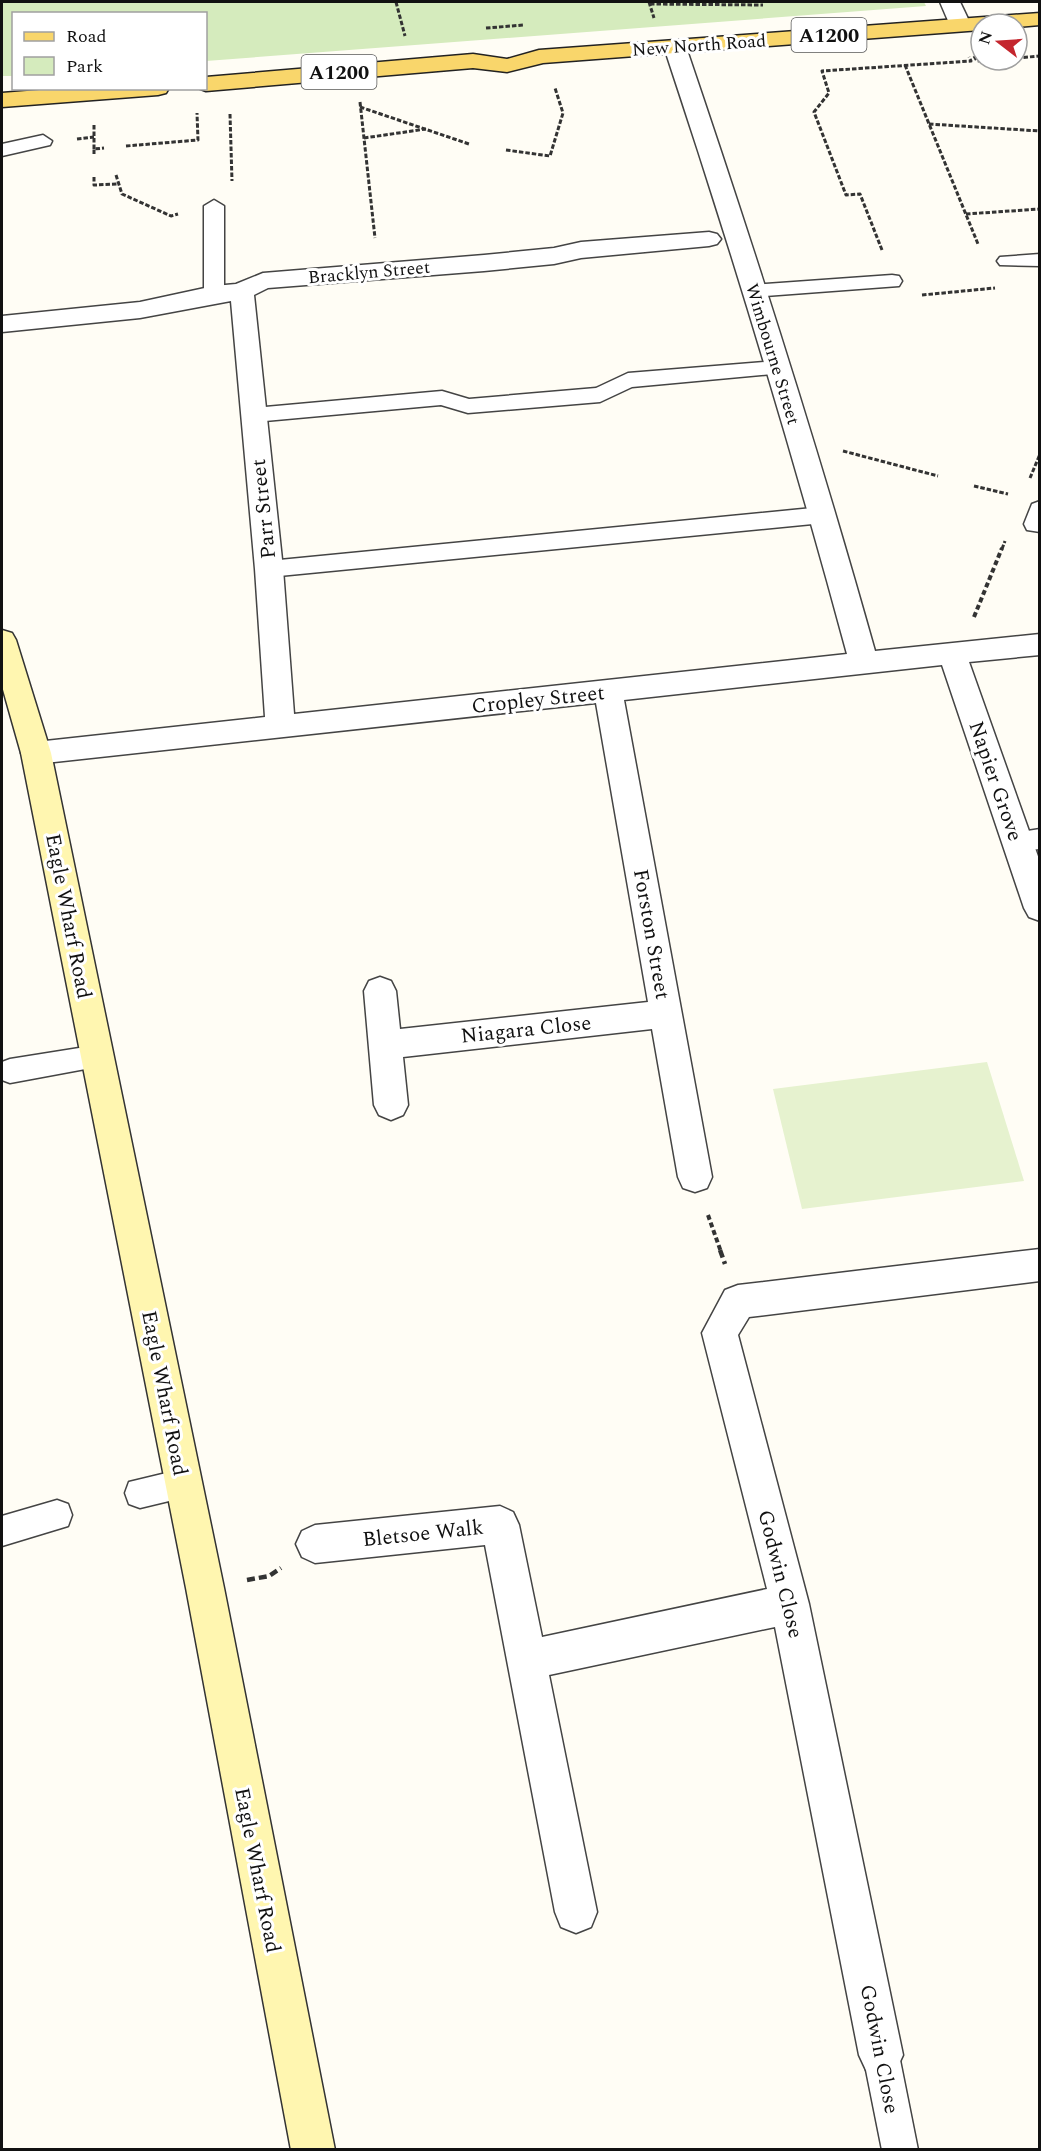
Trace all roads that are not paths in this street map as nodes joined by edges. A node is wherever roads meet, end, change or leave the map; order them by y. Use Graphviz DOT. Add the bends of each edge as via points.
graph roads {
  1 [pos="950,2"];
  2 [pos="1040,19"];
  3 [pos="960,25"];
  4 [pos="675,47"];
  5 [pos="207,84"];
  6 [pos="132,90"];
  7 [pos="2,100"];
  8 [pos="43,141"];
  9 [pos="2,150"];
  10 [pos="214,206"];
  11 [pos="739,237"];
  12 [pos="710,239"];
  13 [pos="1040,260"];
  14 [pos="1007,261"];
  15 [pos="882,275"];
  16 [pos="753,291"];
  17 [pos="227,293"];
  18 [pos="2,324"];
  19 [pos="776,368"];
  20 [pos="253,415"];
  21 [pos="1040,508"];
  22 [pos="824,514"];
  23 [pos="1040,524"];
  24 [pos="269,569"];
  25 [pos="2,640"];
  26 [pos="1040,644"];
  27 [pos="955,654"];
  28 [pos="864,664"];
  29 [pos="608,691"];
  30 [pos="280,727"];
  31 [pos="36,753"];
  32 [pos="1028,840"];
  33 [pos="1040,908"];
  34 [pos="380,992"];
  35 [pos="666,1014"];
  36 [pos="385,1045"];
  37 [pos="98,1057"];
  38 [pos="10,1071"];
  39 [pos="391,1105"];
  40 [pos="695,1177"];
  41 [pos="1040,1265"];
  42 [pos="183,1484"];
  43 [pos="140,1493"];
  44 [pos="57,1515"];
  45 [pos="2,1532"];
  46 [pos="315,1544"];
  47 [pos="790,1605"];
  48 [pos="525,1660"];
  49 [pos="576,1912"];
  50 [pos="881,2055"];
  51 [pos="313,2150"];
  52 [pos="900,2150"];
  1 -- 3 [label="street"];
  2 -- 3 [label="main road, New North Road / A1200"];
  3 -- 4 [label="main road, New North Road / A1200"];
  4 -- 5 [label="main road, New North Road / A1200" via="538,57 522,66 498,67 473,61"];
  4 -- 11 [label="street, Wimbourne Street"];
  6 -- 7 [label="main road"];
  8 -- 9 [label="lane"];
  10 -- 17 [label="lane"];
  11 -- 12 [label="lane, Bracklyn Street"];
  11 -- 16 [label="street, Wimbourne Street"];
  12 -- 17 [label="street, Bracklyn Street" via="263,282"];
  13 -- 14 [label="lane"];
  15 -- 16 [label="lane"];
  16 -- 19 [label="street, Wimbourne Street"];
  17 -- 18 [label="street, Bracklyn Street" via="140,310"];
  17 -- 20 [label="street, Parr Street" via="244,306"];
  19 -- 20 [label="lane" via="628,380 600,395 468,406 442,398"];
  19 -- 22 [label="street, Wimbourne Street"];
  20 -- 24 [label="street, Parr Street"];
  21 -- 23 [label="lane" via="1035,524"];
  22 -- 24 [label="lane"];
  22 -- 28 [label="street, Wimbourne Street"];
  24 -- 30 [label="street, Parr Street"];
  25 -- 31 [label="main road, Eagle Wharf Road"];
  26 -- 27 [label="street, Cropley Street"];
  27 -- 28 [label="street, Cropley Street"];
  27 -- 32 [label="street, Napier Grove"];
  28 -- 29 [label="street, Cropley Street"];
  29 -- 30 [label="street, Cropley Street"];
  29 -- 35 [label="street, Forston Street"];
  30 -- 31 [label="street, Cropley Street"];
  31 -- 37 [label="main road, Eagle Wharf Road"];
  32 -- 33 [label="street, Napier Grove"];
  34 -- 36 [label="street"];
  35 -- 36 [label="street, Niagara Close"];
  35 -- 40 [label="street, Forston Street"];
  36 -- 39 [label="street"];
  37 -- 38 [label="lane"];
  37 -- 42 [label="main road, Eagle Wharf Road"];
  41 -- 47 [label="street, Godwin Close" via="738,1302 720,1333"];
  42 -- 43 [label="lane"];
  42 -- 51 [label="main road, Eagle Wharf Road"];
  44 -- 45 [label="lane"];
  46 -- 48 [label="street, Bletsoe Walk" via="500,1525"];
  47 -- 48 [label="street"];
  47 -- 50 [label="street, Godwin Close"];
  48 -- 49 [label="street, Bletsoe Walk"];
  50 -- 52 [label="lane, Godwin Close"];
}
